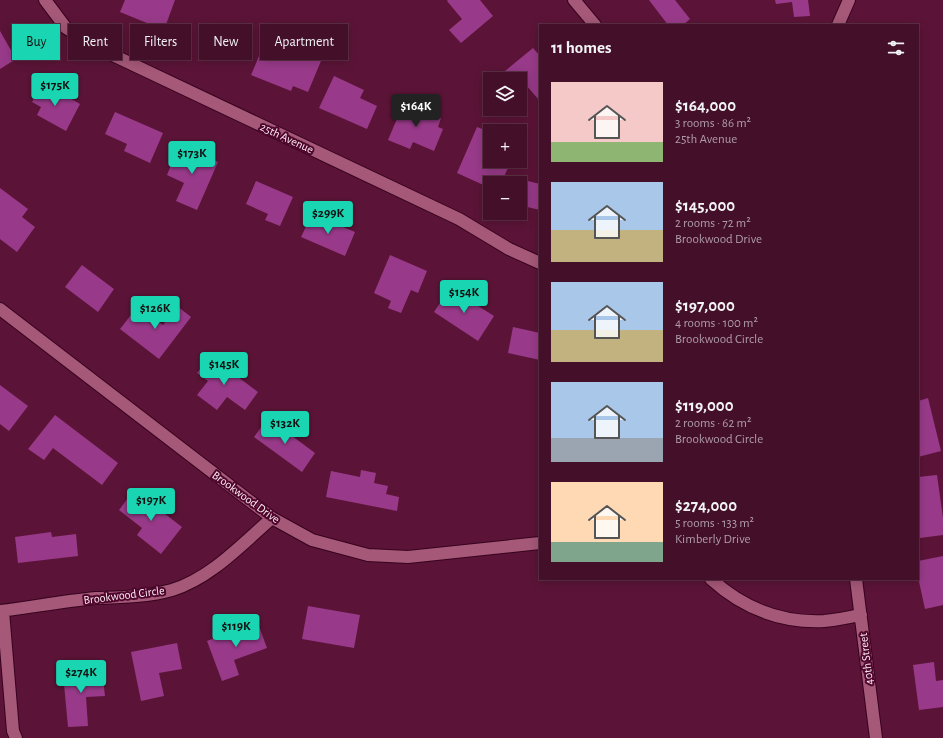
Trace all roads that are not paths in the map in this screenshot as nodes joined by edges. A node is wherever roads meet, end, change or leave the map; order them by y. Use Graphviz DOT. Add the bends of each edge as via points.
graph roads {
  1 [pos="45,0"];
  2 [pos="574,0"];
  3 [pos="849,0"];
  4 [pos="594,24"];
  5 [pos="838,24"];
  6 [pos="539,264"];
  7 [pos="0,309"];
  8 [pos="272,518"];
  9 [pos="539,543"];
  10 [pos="712,580"];
  11 [pos="856,580"];
  12 [pos="1,611"];
  13 [pos="861,615"];
  14 [pos="16,738"];
  15 [pos="876,738"];
  1 -- 6 [label="street, 25th Avenue" via="66,28 98,48 459,219"];
  2 -- 4 [label="street"];
  3 -- 5 [label="street"];
  7 -- 8 [label="street, Brookwood Drive"];
  8 -- 9 [label="street, Brookwood Drive" via="312,540 368,555 408,557"];
  8 -- 12 [label="street, Brookwood Circle" via="206,573 172,590 135,597 95,598"];
  10 -- 13 [label="street" via="753,609 788,620 824,621"];
  11 -- 13 [label="street, 40th Street"];
  12 -- 14 [label="street" via="13,731"];
  13 -- 15 [label="street, 40th Street"];
}
